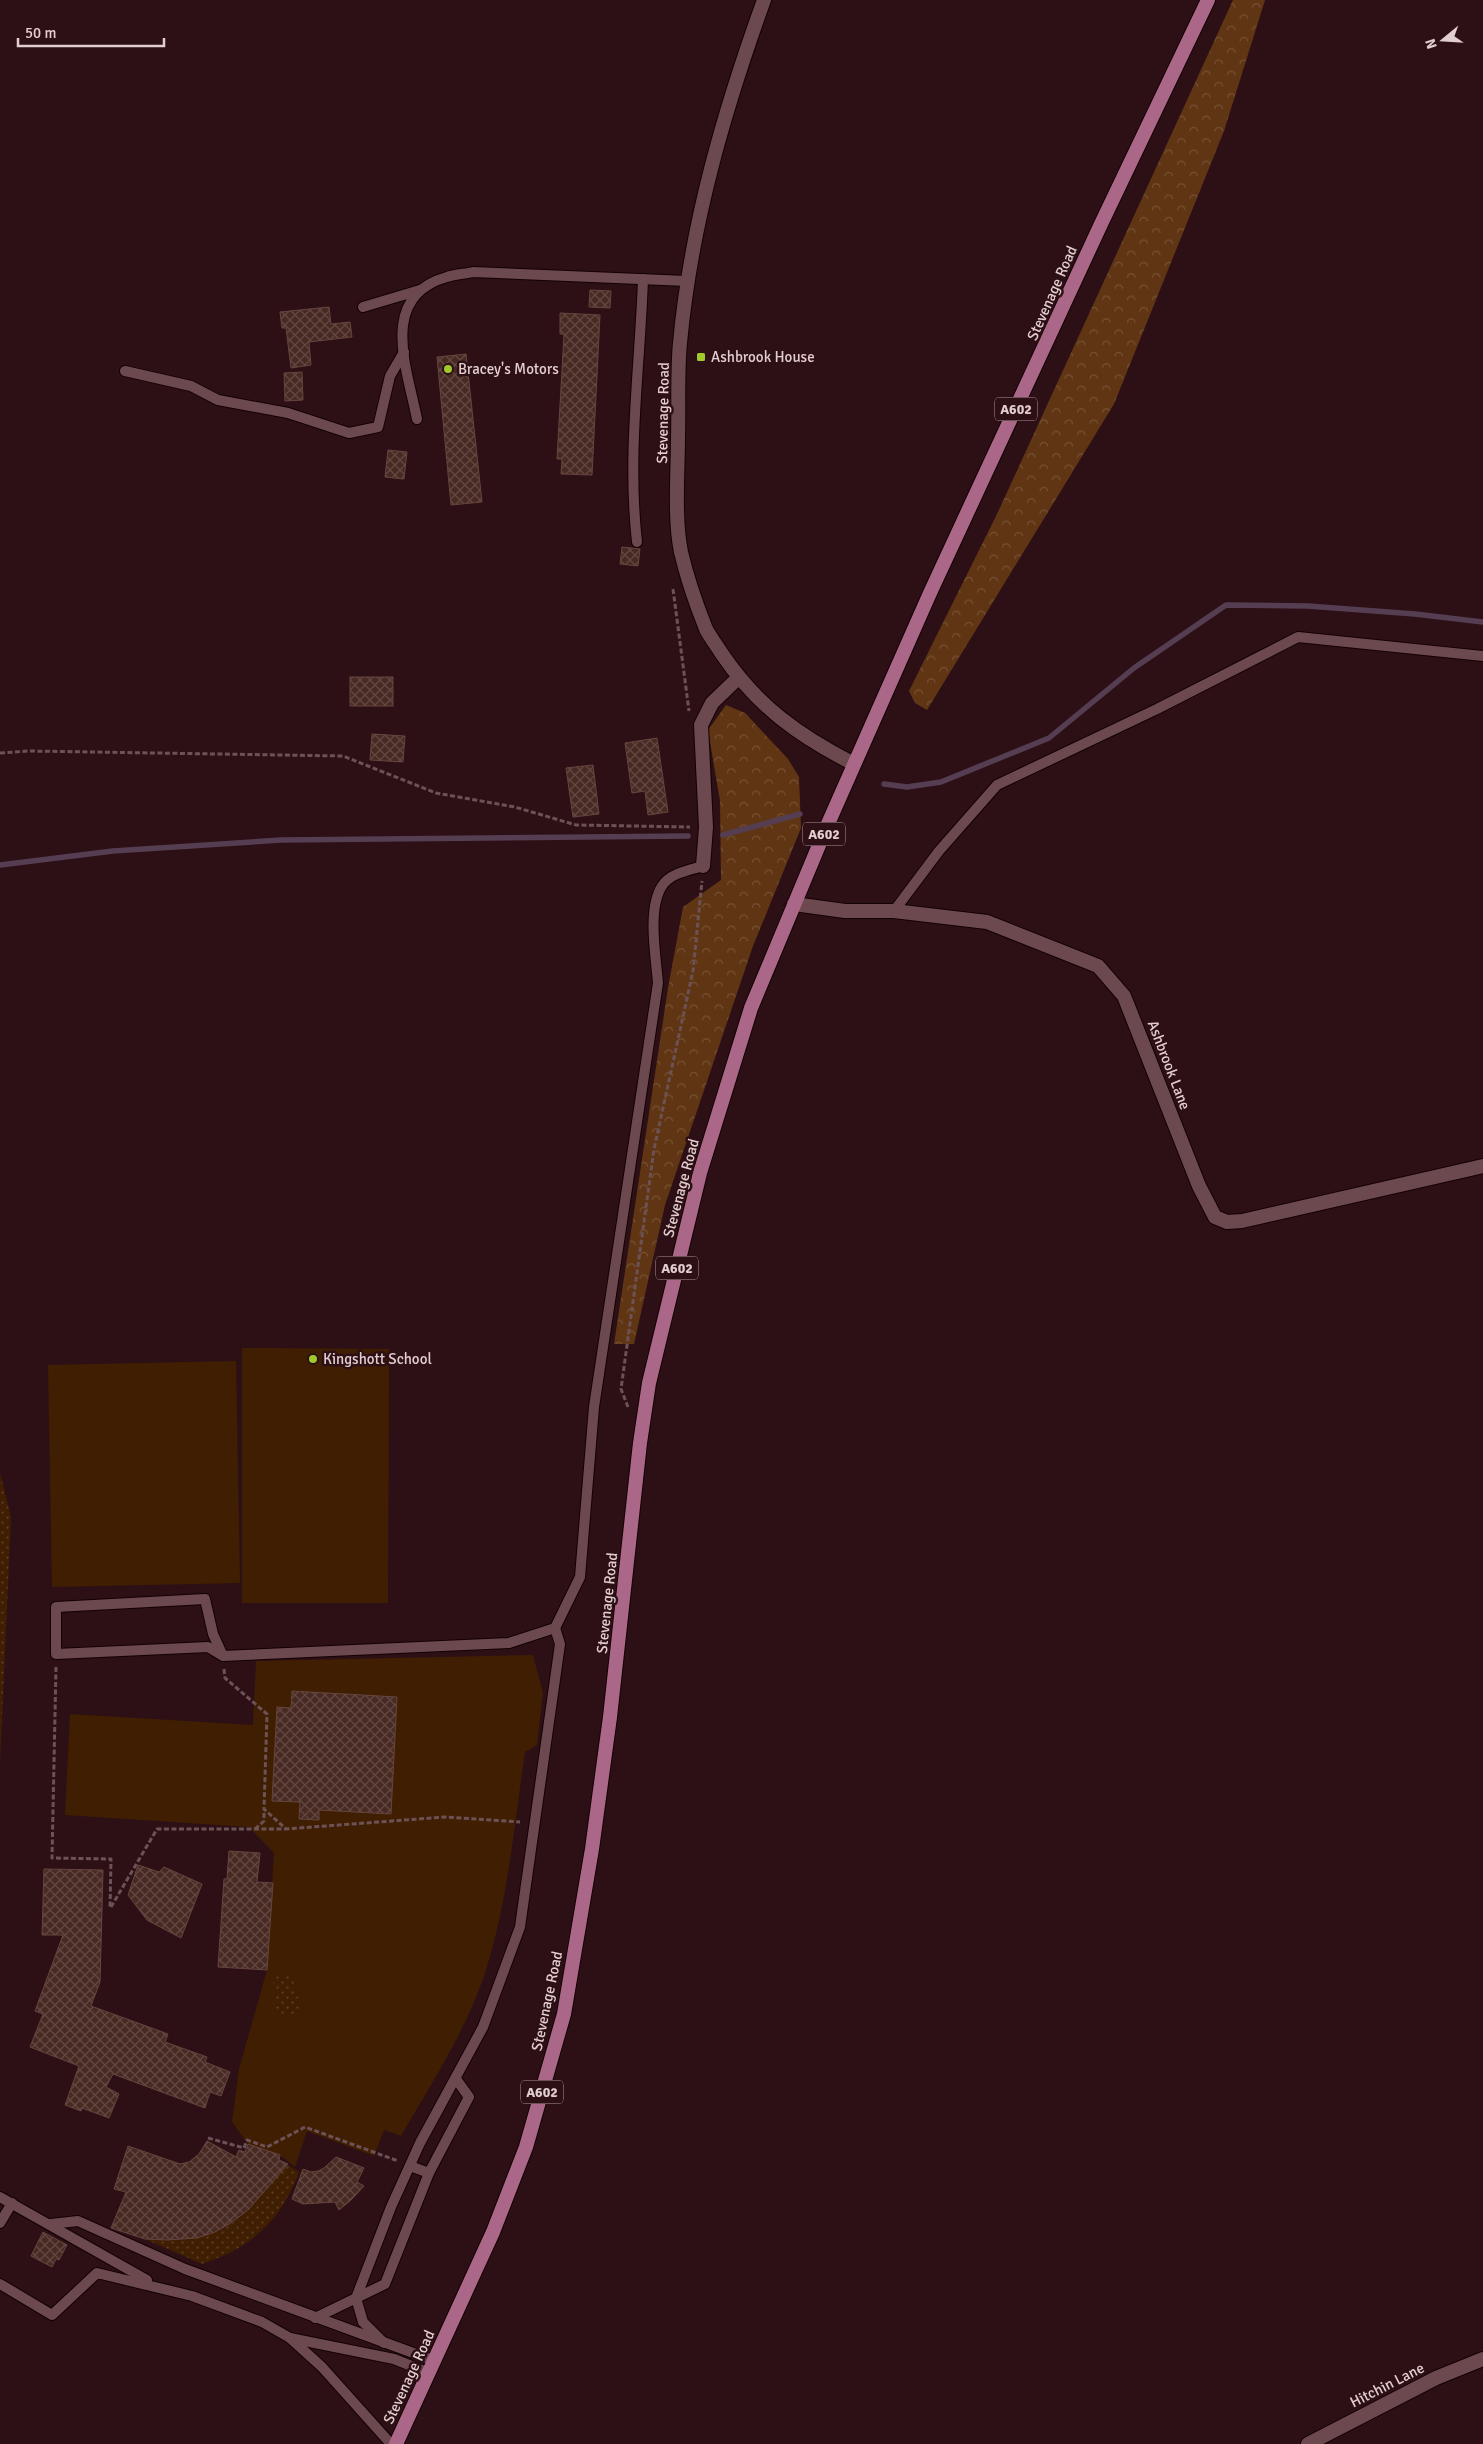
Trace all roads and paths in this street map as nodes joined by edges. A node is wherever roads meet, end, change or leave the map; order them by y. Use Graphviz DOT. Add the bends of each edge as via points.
graph roads {
  1 [pos="764,0"];
  2 [pos="1208,0"];
  3 [pos="643,279"];
  4 [pos="687,281"];
  5 [pos="421,289"];
  6 [pos="363,307"];
  7 [pos="404,352"];
  8 [pos="125,371"];
  9 [pos="417,419"];
  10 [pos="637,542"];
  11 [pos="673,588"];
  12 [pos="1483,656"];
  13 [pos="738,678"];
  14 [pos="701,725"];
  15 [pos="0,753"];
  16 [pos="854,764"];
  17 [pos="706,827"];
  18 [pos="704,866"];
  19 [pos="794,904"];
  20 [pos="894,911"];
  21 [pos="1483,1166"];
  22 [pos="631,1416"];
  23 [pos="554,1628"];
  24 [pos="56,1654"];
  25 [pos="223,1656"];
  26 [pos="264,1809"];
  27 [pos="536,1824"];
  28 [pos="255,1829"];
  29 [pos="286,1829"];
  30 [pos="456,2079"];
  31 [pos="208,2138"];
  32 [pos="410,2166"];
  33 [pos="429,2173"];
  34 [pos="0,2197"];
  35 [pos="12,2203"];
  36 [pos="0,2223"];
  37 [pos="51,2224"];
  38 [pos="0,2284"];
  39 [pos="159,2287"];
  40 [pos="356,2298"];
  41 [pos="315,2318"];
  42 [pos="290,2338"];
  43 [pos="384,2343"];
  44 [pos="1483,2359"];
  45 [pos="432,2367"];
  46 [pos="391,2444"];
  47 [pos="396,2444"];
  48 [pos="1308,2444"];
  1 -- 4 [label="street, Stevenage Road" via="731,93 702,201"];
  2 -- 16 [label="main road, Stevenage Road / A602" via="930,593"];
  3 -- 4 [label="lane"];
  3 -- 5 [label="lane" via="473,272 446,277"];
  3 -- 10 [label="lane" via="632,438"];
  4 -- 13 [label="street, Stevenage Road" via="680,345 678,492 681,550 707,630"];
  5 -- 6 [label="lane"];
  5 -- 7 [label="lane" via="406,306 401,328"];
  7 -- 8 [label="lane" via="390,376 378,427 349,432 288,413 218,400 191,386"];
  7 -- 9 [label="lane"];
  11 -- 14 [label="path" via="690,712"];
  12 -- 20 [label="lane" via="1298,637 1157,709 996,785 939,851"];
  13 -- 14 [label="street" via="712,703"];
  13 -- 16 [label="street, Stevenage Road" via="776,717 822,748"];
  14 -- 17 [label="street"];
  15 -- 17 [label="path" via="343,756 436,793 515,807 576,825"];
  16 -- 19 [label="main road, Stevenage Road / A602"];
  17 -- 18 [label="street"];
  18 -- 22 [label="path" via="693,971 654,1149 621,1389"];
  18 -- 23 [label="lane" via="678,874 662,886 653,917 658,983 594,1407 580,1577"];
  19 -- 20 [label="street, Ashbrook Lane" via="845,911"];
  19 -- 45 [label="main road, Stevenage Road / A602" via="751,1008 707,1147 649,1383 608,1736 564,2014 526,2147 493,2232"];
  20 -- 21 [label="street, Ashbrook Lane" via="987,922 1098,966 1124,996 1199,1186 1215,1217 1227,1222 1242,1221"];
  23 -- 25 [label="lane" via="509,1643"];
  23 -- 27 [label="lane" via="560,1644"];
  24 -- 25 [label="lane" via="208,1646"];
  24 -- 25 [label="lane" via="56,1607 205,1599 213,1634"];
  24 -- 28 [label="path" via="52,1858 111,1859 110,1909 157,1829"];
  25 -- 26 [label="path" via="225,1678 267,1714"];
  26 -- 28 [label="path" via="264,1821"];
  26 -- 29 [label="path"];
  27 -- 29 [label="path" via="445,1817"];
  27 -- 30 [label="lane" via="520,1927 483,2027"];
  28 -- 29 [label="path"];
  30 -- 32 [label="lane"];
  30 -- 33 [label="lane" via="468,2096"];
  31 -- 32 [label="path" via="244,2148 248,2140 267,2146 305,2127"];
  32 -- 33 [label="lane"];
  32 -- 40 [label="lane"];
  33 -- 40 [label="lane" via="385,2284"];
  34 -- 35 [label="lane"];
  35 -- 36 [label="lane"];
  35 -- 37 [label="lane"];
  37 -- 39 [label="lane"];
  37 -- 41 [label="lane" via="78,2221 185,2269"];
  38 -- 39 [label="lane" via="52,2315 97,2273"];
  39 -- 42 [label="lane" via="262,2322"];
  40 -- 41 [label="lane"];
  40 -- 43 [label="lane" via="363,2322"];
  41 -- 43 [label="lane"];
  42 -- 45 [label="lane"];
  42 -- 46 [label="lane" via="322,2367"];
  43 -- 45 [label="lane"];
  44 -- 48 [label="street, Hitchin Lane" via="1436,2378"];
  45 -- 47 [label="main road, Stevenage Road / A602"];
}
